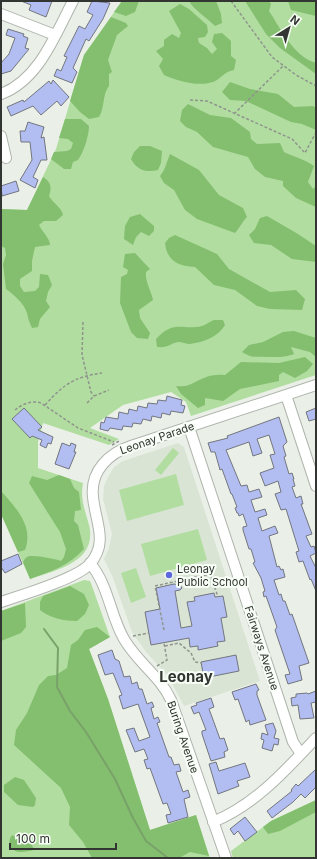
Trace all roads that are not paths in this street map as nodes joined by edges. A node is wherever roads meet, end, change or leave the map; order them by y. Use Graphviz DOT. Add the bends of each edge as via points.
graph roads {
  1 [pos="74,1"];
  2 [pos="1,14"];
  3 [pos="55,35"];
  4 [pos="1,94"];
  5 [pos="1,136"];
  6 [pos="6,158"];
  7 [pos="316,385"];
  8 [pos="286,395"];
  9 [pos="189,427"];
  10 [pos="316,486"];
  11 [pos="90,563"];
  12 [pos="1,602"];
  13 [pos="316,738"];
  14 [pos="301,754"];
  15 [pos="213,822"];
  16 [pos="226,858"];
  1 -- 3 [label="street"];
  2 -- 3 [label="street"];
  3 -- 4 [label="street" via="29,77 12,90"];
  5 -- 6 [label="street"];
  7 -- 8 [label="street, Leonay Parade"];
  8 -- 9 [label="street, Leonay Parade"];
  8 -- 10 [label="street"];
  9 -- 11 [label="street, Leonay Parade" via="125,448 104,462 95,479 93,498 100,533 99,547"];
  9 -- 14 [label="street, Fairways Avenue" via="293,742"];
  11 -- 12 [label="street, Leonay Parade" via="70,576"];
  11 -- 15 [label="street, Buring Avenue" via="104,583 125,641 159,680 171,700"];
  13 -- 14 [label="street"];
  14 -- 15 [label="street" via="271,784 225,817"];
  15 -- 16 [label="street, Buring Avenue"];
}
